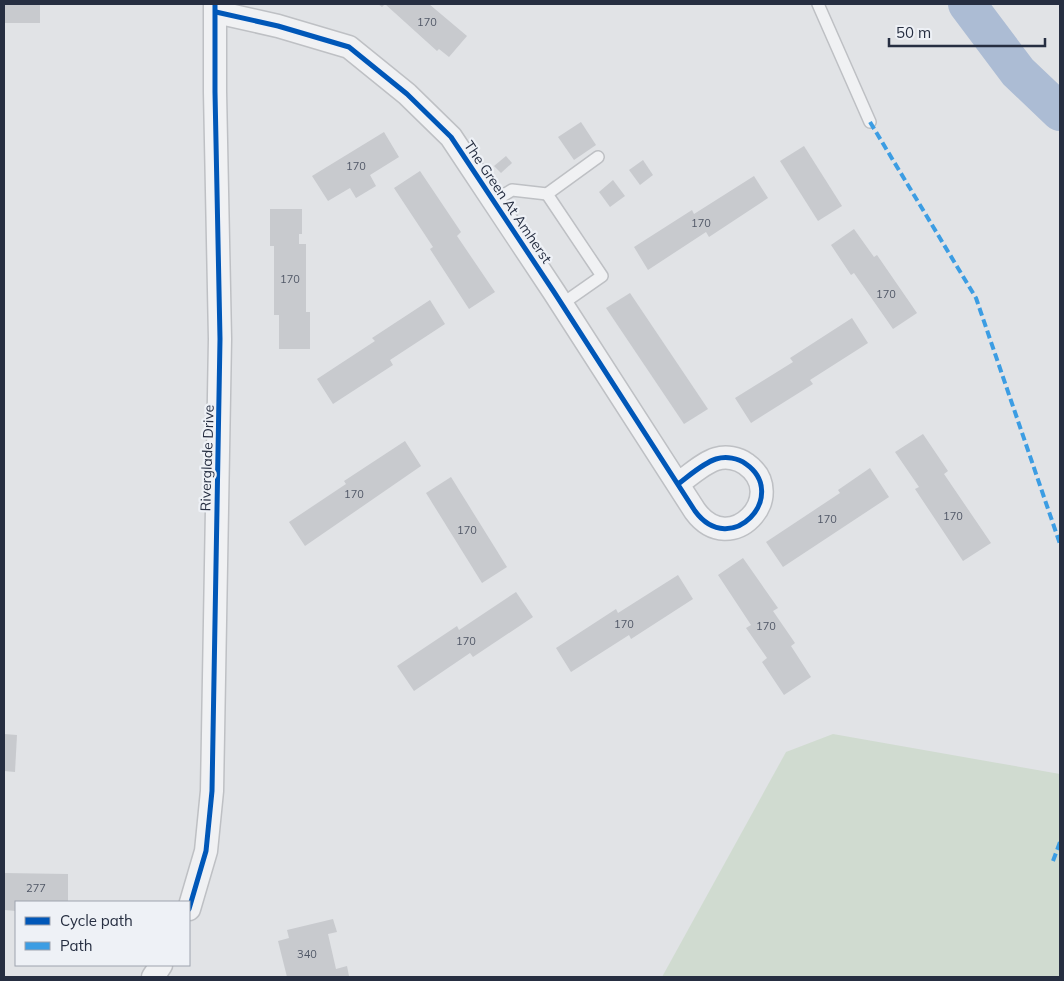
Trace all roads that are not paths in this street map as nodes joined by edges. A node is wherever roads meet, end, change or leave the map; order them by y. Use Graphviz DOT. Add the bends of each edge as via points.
graph roads {
  1 [pos="818,4"];
  2 [pos="215,8"];
  3 [pos="870,122"];
  4 [pos="598,158"];
  5 [pos="547,194"];
  6 [pos="494,201"];
  7 [pos="562,304"];
  8 [pos="678,484"];
  9 [pos="190,906"];
  10 [pos="160,966"];
  11 [pos="153,977"];
  1 -- 3 [label="lane"];
  2 -- 6 [label="street, The Green At Amherst" via="349,47 407,94 451,137"];
  2 -- 9 [label="street, Riverglade Drive" via="220,339 212,791 206,851"];
  4 -- 5 [label="lane"];
  5 -- 6 [label="lane" via="512,190"];
  5 -- 7 [label="lane" via="602,276"];
  6 -- 7 [label="street, The Green At Amherst"];
  7 -- 8 [label="street, The Green At Amherst"];
  10 -- 11 [label="street"];
}
